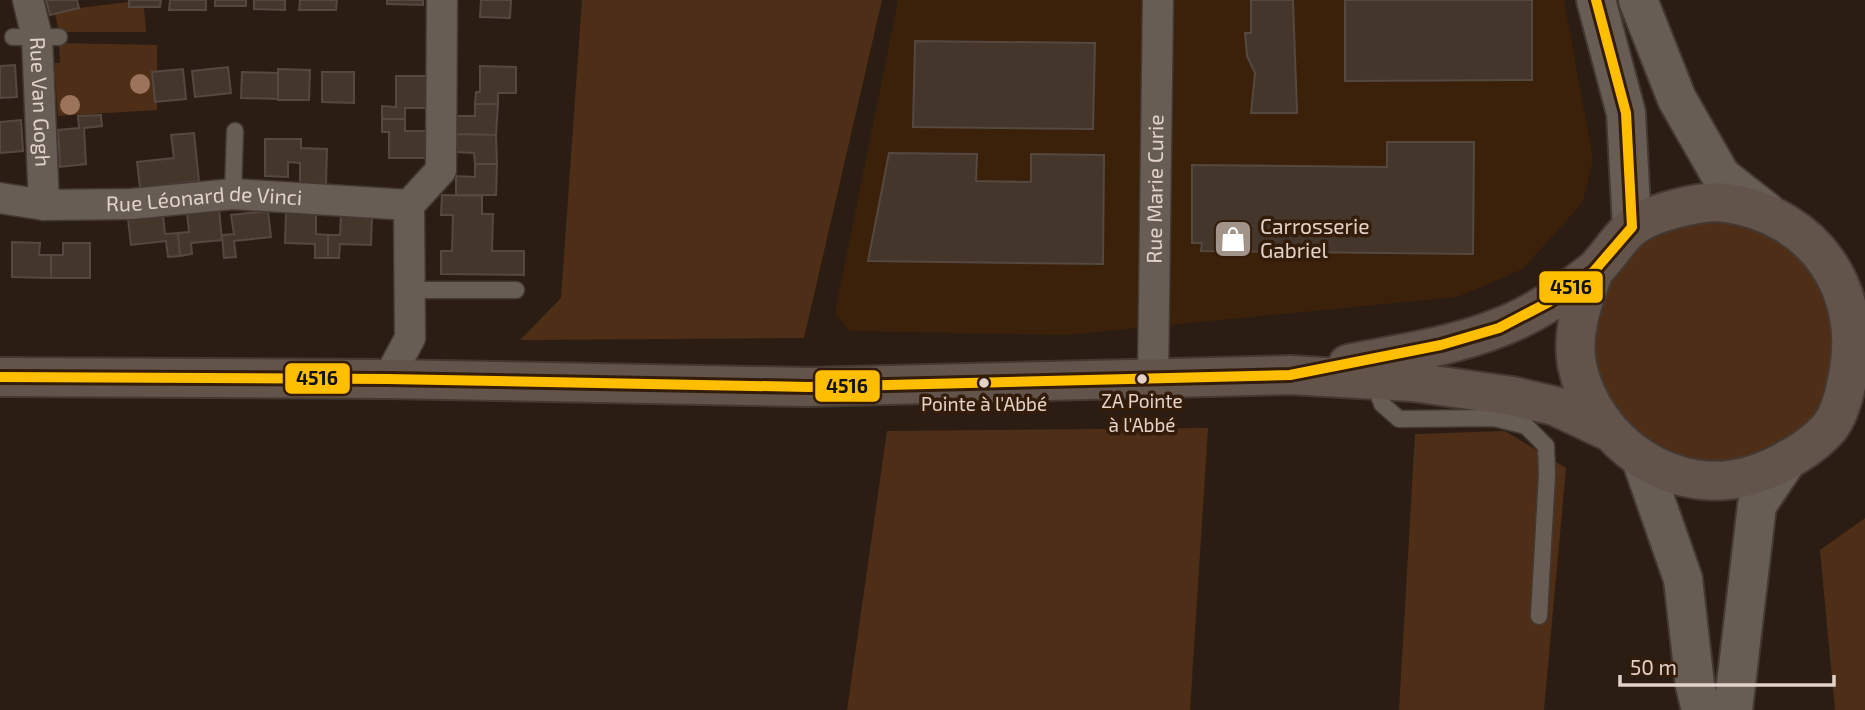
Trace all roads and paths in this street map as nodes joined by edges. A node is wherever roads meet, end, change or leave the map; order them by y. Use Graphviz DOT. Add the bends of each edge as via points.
graph roads {
  1 [pos="28,0"];
  2 [pos="442,0"];
  3 [pos="1158,0"];
  4 [pos="1596,0"];
  5 [pos="1638,0"];
  6 [pos="235,131"];
  7 [pos="233,194"];
  8 [pos="0,198"];
  9 [pos="44,205"];
  10 [pos="409,205"];
  11 [pos="1767,212"];
  12 [pos="1632,227"];
  13 [pos="1594,271"];
  14 [pos="410,290"];
  15 [pos="516,290"];
  16 [pos="1858,311"];
  17 [pos="1290,375"];
  18 [pos="0,377"];
  19 [pos="1153,378"];
  20 [pos="388,379"];
  21 [pos="1373,379"];
  22 [pos="1847,425"];
  23 [pos="1608,431"];
  24 [pos="1641,459"];
  25 [pos="1788,459"];
  26 [pos="1539,616"];
  27 [pos="1701,710"];
  28 [pos="1733,710"];
  1 -- 9 [label="street, Rue Van Gogh" via="36,37"];
  2 -- 10 [label="street" via="441,170"];
  3 -- 19 [label="street, Rue Marie Curie"];
  4 -- 12 [label="street" via="1626,113"];
  5 -- 11 [label="street" via="1677,99 1721,176"];
  6 -- 7 [label="lane"];
  7 -- 9 [label="street, Rue Léonard de Vinci" via="131,204"];
  7 -- 10 [label="street, Rue Léonard de Vinci"];
  8 -- 9 [label="street, Rue Léonard de Vinci"];
  10 -- 14 [label="street"];
  11 -- 12 [label="main road" via="1725,202 1685,205"];
  11 -- 16 [label="main road" via="1804,234 1833,267"];
  12 -- 13 [label="main road"];
  13 -- 17 [label="main road" via="1499,328 1441,345"];
  13 -- 23 [label="main road" via="1577,320 1577,363 1588,400"];
  14 -- 15 [label="lane"];
  14 -- 20 [label="street" via="410,338"];
  16 -- 22 [label="main road" via="1845,391"];
  17 -- 19 [label="main road"];
  17 -- 21 [label="main road"];
  18 -- 20 [label="main road"];
  19 -- 20 [label="main road" via="808,387"];
  21 -- 23 [label="main road" via="1512,396 1555,406"];
  21 -- 26 [label="lane" via="1382,404 1399,419 1494,418 1526,426 1546,446"];
  22 -- 25 [label="main road"];
  23 -- 24 [label="main road"];
  24 -- 25 [label="main road" via="1667,472 1706,481 1753,475"];
  24 -- 27 [label="street" via="1683,579"];
  25 -- 28 [label="street" via="1757,505"];
}
